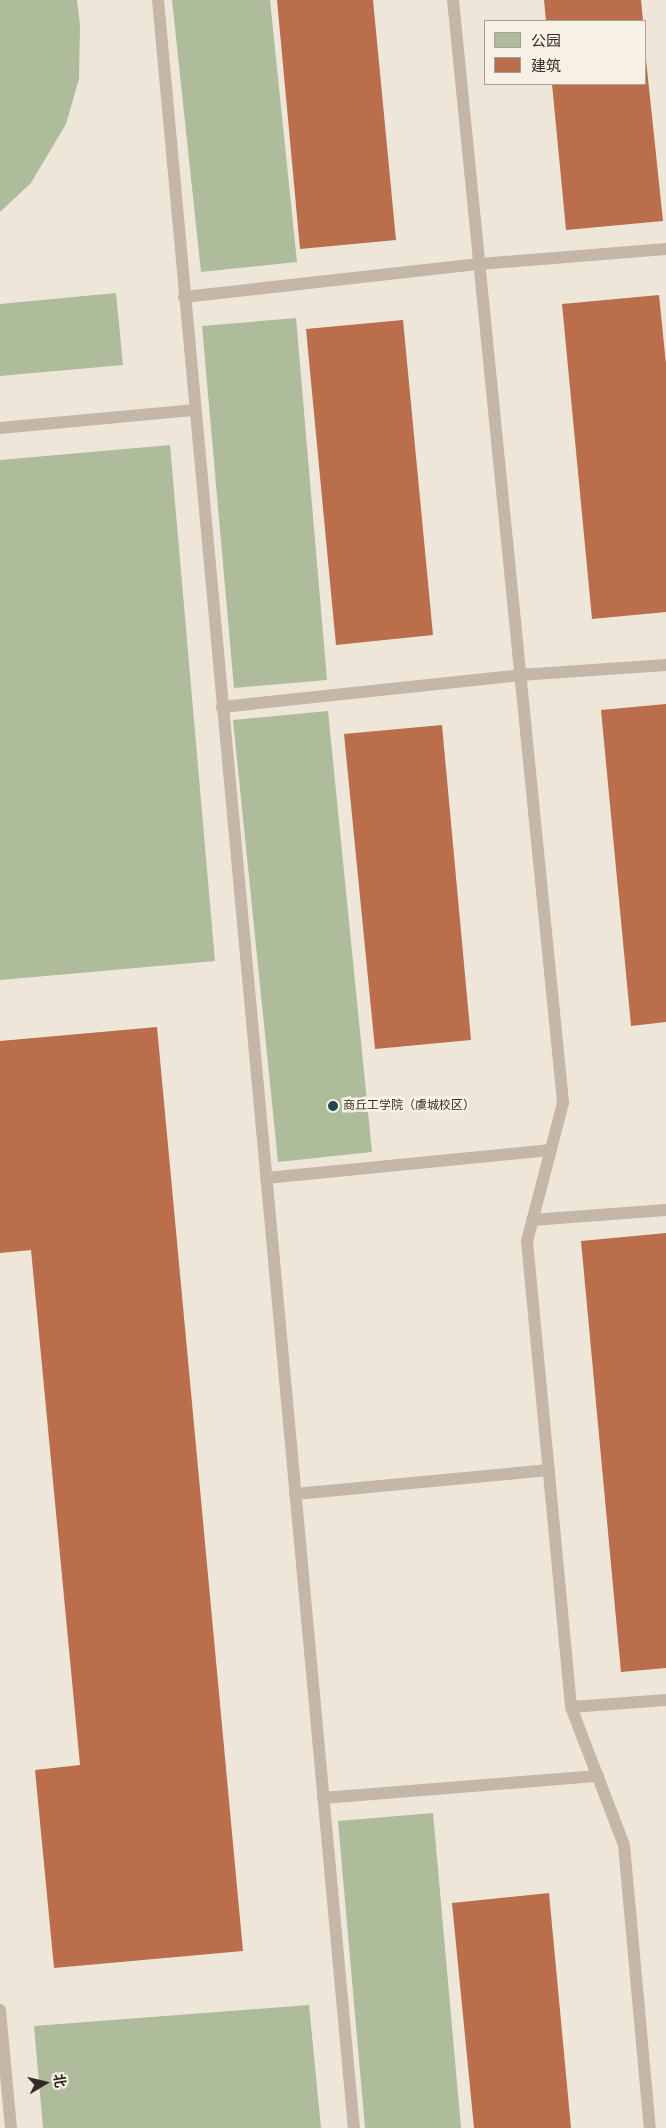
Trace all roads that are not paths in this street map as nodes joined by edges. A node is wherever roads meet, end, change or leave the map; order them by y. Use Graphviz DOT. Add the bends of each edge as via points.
graph roads {
  1 [pos="158,0"];
  2 [pos="453,0"];
  3 [pos="666,249"];
  4 [pos="479,264"];
  5 [pos="184,297"];
  6 [pos="195,410"];
  7 [pos="0,428"];
  8 [pos="666,665"];
  9 [pos="520,675"];
  10 [pos="222,707"];
  11 [pos="551,1150"];
  12 [pos="266,1178"];
  13 [pos="666,1210"];
  14 [pos="532,1220"];
  15 [pos="548,1470"];
  16 [pos="295,1494"];
  17 [pos="666,1700"];
  18 [pos="571,1708"];
  19 [pos="598,1776"];
  20 [pos="323,1798"];
  21 [pos="0,2010"];
  22 [pos="10,2128"];
  23 [pos="354,2128"];
  24 [pos="650,2128"];
  1 -- 5 [label="lane"];
  2 -- 4 [label="lane"];
  3 -- 4 [label="lane"];
  4 -- 5 [label="lane"];
  4 -- 9 [label="lane"];
  5 -- 6 [label="lane"];
  6 -- 7 [label="lane"];
  6 -- 10 [label="lane"];
  8 -- 9 [label="lane"];
  9 -- 10 [label="lane"];
  9 -- 11 [label="lane" via="563,1103"];
  10 -- 12 [label="lane"];
  11 -- 12 [label="lane"];
  11 -- 14 [label="lane"];
  12 -- 16 [label="lane"];
  13 -- 14 [label="lane"];
  14 -- 15 [label="lane" via="527,1241"];
  15 -- 16 [label="lane"];
  15 -- 18 [label="lane"];
  16 -- 20 [label="lane"];
  17 -- 18 [label="lane"];
  18 -- 19 [label="lane"];
  19 -- 20 [label="lane"];
  19 -- 24 [label="lane" via="624,1845"];
  20 -- 23 [label="lane"];
  21 -- 22 [label="lane"];
}
